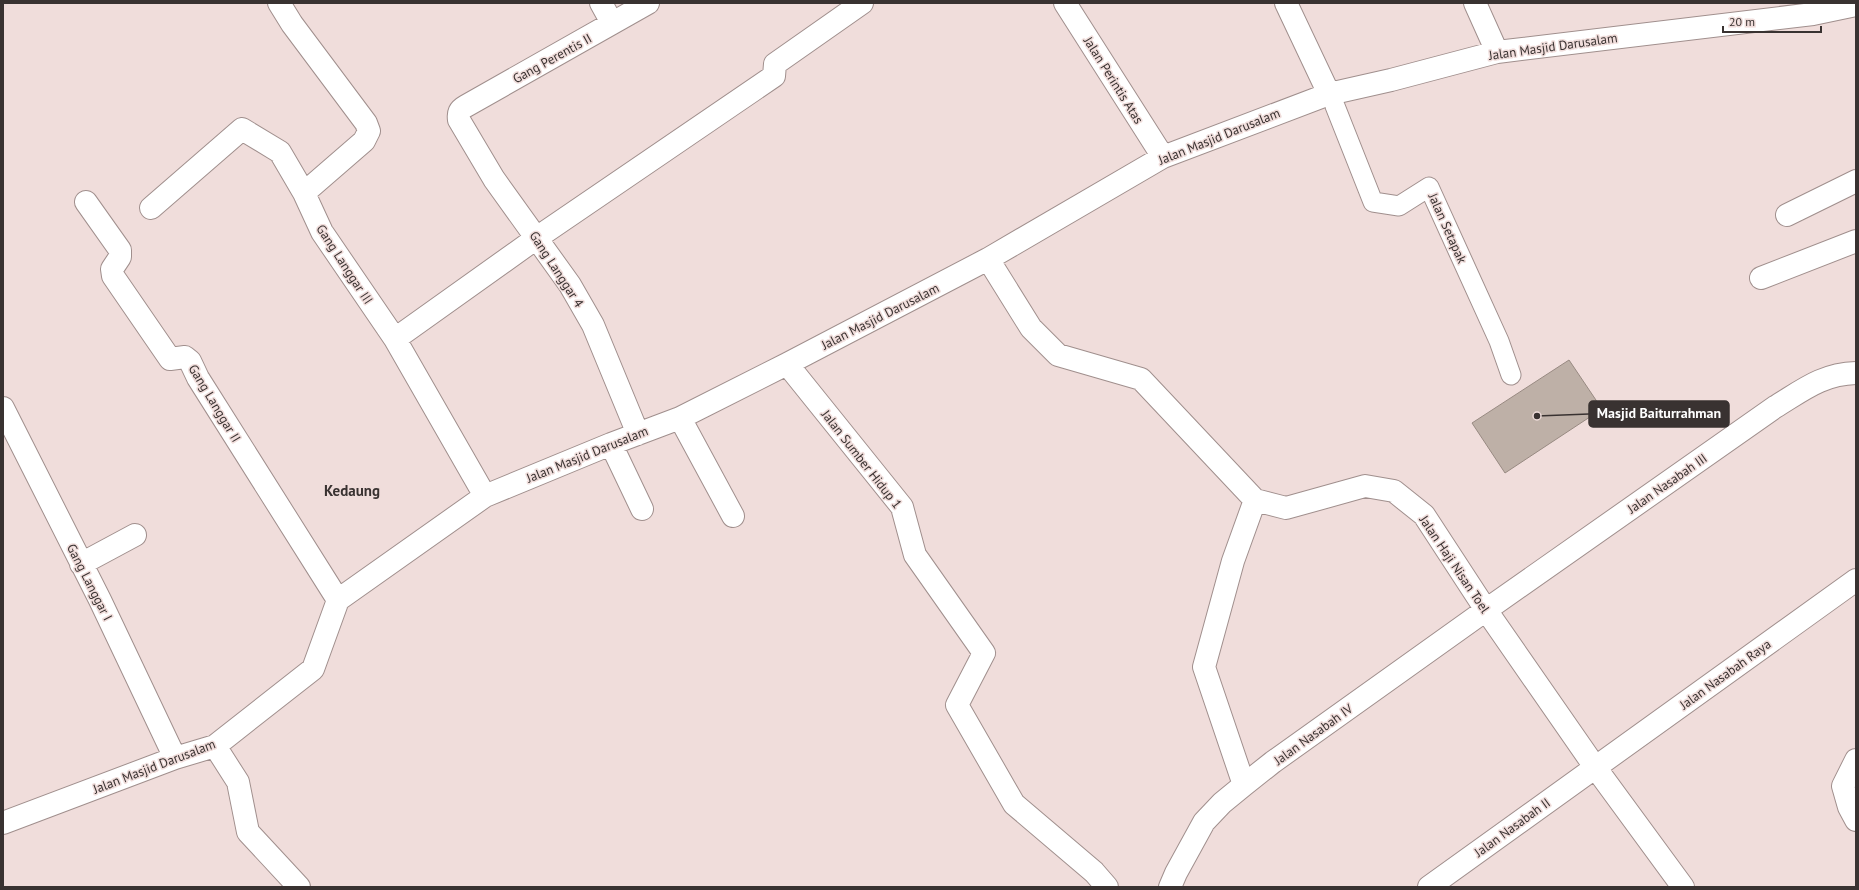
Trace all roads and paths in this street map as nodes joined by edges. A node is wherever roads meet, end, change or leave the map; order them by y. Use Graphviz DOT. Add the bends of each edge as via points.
graph roads {
  1 [pos="279,3"];
  2 [pos="600,3"];
  3 [pos="648,3"];
  4 [pos="862,3"];
  5 [pos="1065,3"];
  6 [pos="1286,3"];
  7 [pos="1475,3"];
  8 [pos="1856,5"];
  9 [pos="612,24"];
  10 [pos="1497,52"];
  11 [pos="1332,100"];
  12 [pos="458,115"];
  13 [pos="1163,157"];
  14 [pos="1856,181"];
  15 [pos="304,193"];
  16 [pos="86,202"];
  17 [pos="151,208"];
  18 [pos="1787,215"];
  19 [pos="538,237"];
  20 [pos="1856,241"];
  21 [pos="988,259"];
  22 [pos="1761,278"];
  23 [pos="395,339"];
  24 [pos="787,364"];
  25 [pos="1856,373"];
  26 [pos="1511,375"];
  27 [pos="3,408"];
  28 [pos="680,418"];
  29 [pos="638,434"];
  30 [pos="611,444"];
  31 [pos="485,496"];
  32 [pos="1255,500"];
  33 [pos="642,509"];
  34 [pos="733,516"];
  35 [pos="135,535"];
  36 [pos="81,564"];
  37 [pos="1856,580"];
  38 [pos="338,600"];
  39 [pos="1486,610"];
  40 [pos="215,746"];
  41 [pos="175,758"];
  42 [pos="1856,760"];
  43 [pos="1595,767"];
  44 [pos="1244,785"];
  45 [pos="1856,820"];
  46 [pos="3,823"];
  47 [pos="299,887"];
  48 [pos="1107,887"];
  49 [pos="1170,887"];
  50 [pos="1429,887"];
  51 [pos="1683,887"];
  1 -- 15 [label="street" via="366,123 369,131 364,141"];
  2 -- 9 [label="street"];
  3 -- 9 [label="street, Gang Perentis II"];
  4 -- 19 [label="street" via="775,64 774,76"];
  5 -- 13 [label="street, Jalan Perintis Atas"];
  6 -- 11 [label="street"];
  7 -- 10 [label="street"];
  8 -- 10 [label="street, Jalan Masjid Darusalam" via="1814,14"];
  9 -- 12 [label="street, Gang Perentis II" via="460,109"];
  10 -- 11 [label="street, Jalan Masjid Darusalam" via="1391,80"];
  11 -- 13 [label="street, Jalan Masjid Darusalam"];
  11 -- 26 [label="street, Jalan Setapak" via="1373,202 1399,206 1429,187 1499,341"];
  12 -- 19 [label="street, Gang Langgar 4" via="494,179"];
  13 -- 21 [label="street, Jalan Masjid Darusalam"];
  14 -- 18 [label="street"];
  15 -- 17 [label="street, Gang Langgar III" via="280,152 242,129"];
  15 -- 23 [label="street, Gang Langgar III" via="322,232"];
  16 -- 38 [label="street, Gang Langgar II" via="120,250 120,257 112,269 114,276 170,359 185,356 190,361 202,385"];
  19 -- 23 [label="street"];
  19 -- 29 [label="street, Gang Langgar 4" via="593,325"];
  20 -- 22 [label="street"];
  21 -- 24 [label="street, Jalan Masjid Darusalam"];
  21 -- 32 [label="street" via="1031,328 1058,355 1142,379"];
  23 -- 31 [label="street, Gang Langgar III"];
  24 -- 28 [label="street, Jalan Masjid Darusalam"];
  24 -- 48 [label="street, Jalan Sumber Hidup 1" via="902,507 915,555 984,653 957,705 1014,804 1094,872"];
  25 -- 39 [label="street, Jalan Nasabah III" via="1841,373 1821,379 1774,408"];
  27 -- 36 [label="street, Gang Langgar I"];
  28 -- 29 [label="street, Jalan Masjid Darusalam"];
  28 -- 34 [label="street"];
  29 -- 30 [label="street, Jalan Masjid Darusalam"];
  30 -- 31 [label="street, Jalan Masjid Darusalam"];
  30 -- 33 [label="street"];
  31 -- 38 [label="street, Jalan Masjid Darusalam"];
  32 -- 39 [label="street, Jalan Haji Nisan Toel" via="1286,508 1366,486 1394,491 1424,515"];
  32 -- 44 [label="street" via="1233,561 1204,667"];
  35 -- 36 [label="street"];
  36 -- 41 [label="street, Gang Langgar I"];
  37 -- 43 [label="street, Jalan Nasabah Raya"];
  38 -- 40 [label="street, Jalan Masjid Darusalam" via="313,669"];
  39 -- 43 [label="street, Jalan Haji Nisan Toel"];
  39 -- 44 [label="street, Jalan Nasabah IV"];
  40 -- 41 [label="street, Jalan Masjid Darusalam"];
  40 -- 47 [label="street" via="238,782 248,832"];
  41 -- 46 [label="street, Jalan Masjid Darusalam"];
  42 -- 45 [label="street" via="1843,786"];
  43 -- 50 [label="street, Jalan Nasabah II"];
  43 -- 51 [label="street, Jalan Haji Nisan Toel"];
  44 -- 49 [label="street, Jalan Nasabah IV" via="1204,822"];
}
